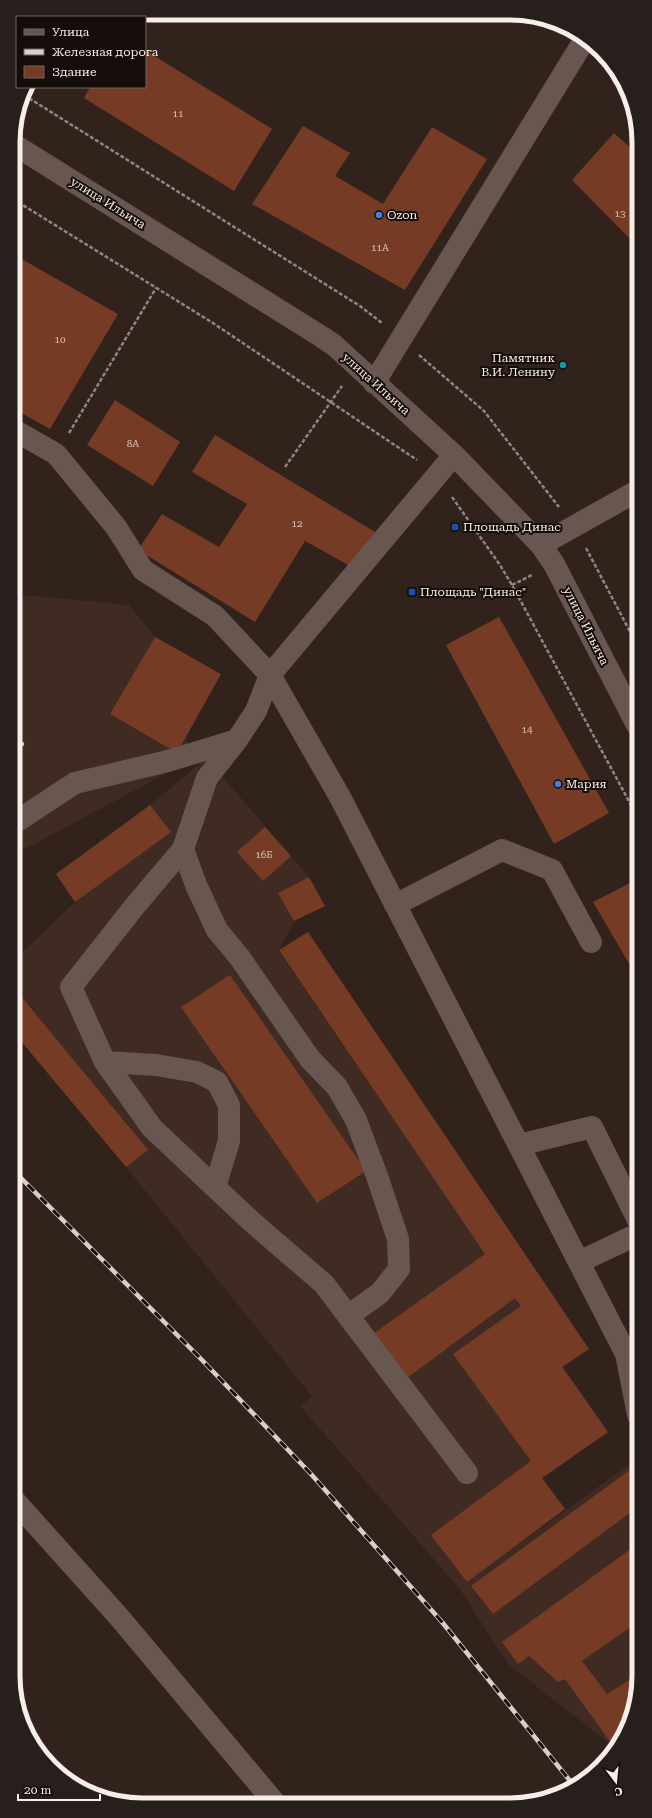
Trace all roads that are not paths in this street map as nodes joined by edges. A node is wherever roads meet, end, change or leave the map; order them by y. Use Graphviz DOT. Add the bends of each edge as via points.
graph roads {
  1 [pos="582,44"];
  2 [pos="20,148"];
  3 [pos="374,383"];
  4 [pos="20,433"];
  5 [pos="454,455"];
  6 [pos="632,494"];
  7 [pos="541,545"];
  8 [pos="270,675"];
  9 [pos="632,715"];
  10 [pos="237,740"];
  11 [pos="20,819"];
  12 [pos="183,850"];
  13 [pos="395,905"];
  14 [pos="591,942"];
  15 [pos="105,1062"];
  16 [pos="519,1145"];
  17 [pos="215,1187"];
  18 [pos="632,1208"];
  19 [pos="632,1237"];
  20 [pos="579,1262"];
  21 [pos="348,1316"];
  22 [pos="632,1346"];
  23 [pos="467,1473"];
  24 [pos="20,1507"];
  25 [pos="272,1798"];
  1 -- 3 [label="street"];
  2 -- 3 [label="street, улица Ильича" via="322,337"];
  3 -- 5 [label="street, улица Ильича"];
  4 -- 8 [label="street" via="56,454 116,527 143,570 214,616"];
  5 -- 7 [label="street, улица Ильича"];
  5 -- 8 [label="street"];
  6 -- 7 [label="street"];
  7 -- 9 [label="street, улица Ильича" via="554,564"];
  8 -- 10 [label="street" via="256,711"];
  8 -- 13 [label="street" via="340,797"];
  10 -- 11 [label="street" via="168,761 75,783"];
  10 -- 12 [label="street" via="207,778"];
  12 -- 15 [label="street" via="71,987"];
  12 -- 21 [label="street" via="217,930 240,958 310,1059 337,1087 356,1120 376,1176 398,1239 399,1269 380,1293"];
  13 -- 14 [label="street" via="502,850 552,870"];
  13 -- 16 [label="street"];
  15 -- 17 [label="street" via="152,1128"];
  15 -- 17 [label="street" via="156,1065 197,1072 216,1082 229,1105 229,1140"];
  16 -- 18 [label="street" via="592,1127"];
  16 -- 20 [label="street"];
  17 -- 21 [label="street" via="324,1284"];
  19 -- 20 [label="street"];
  20 -- 22 [label="street"];
  21 -- 23 [label="street"];
  24 -- 25 [label="street" via="119,1618"];
}
